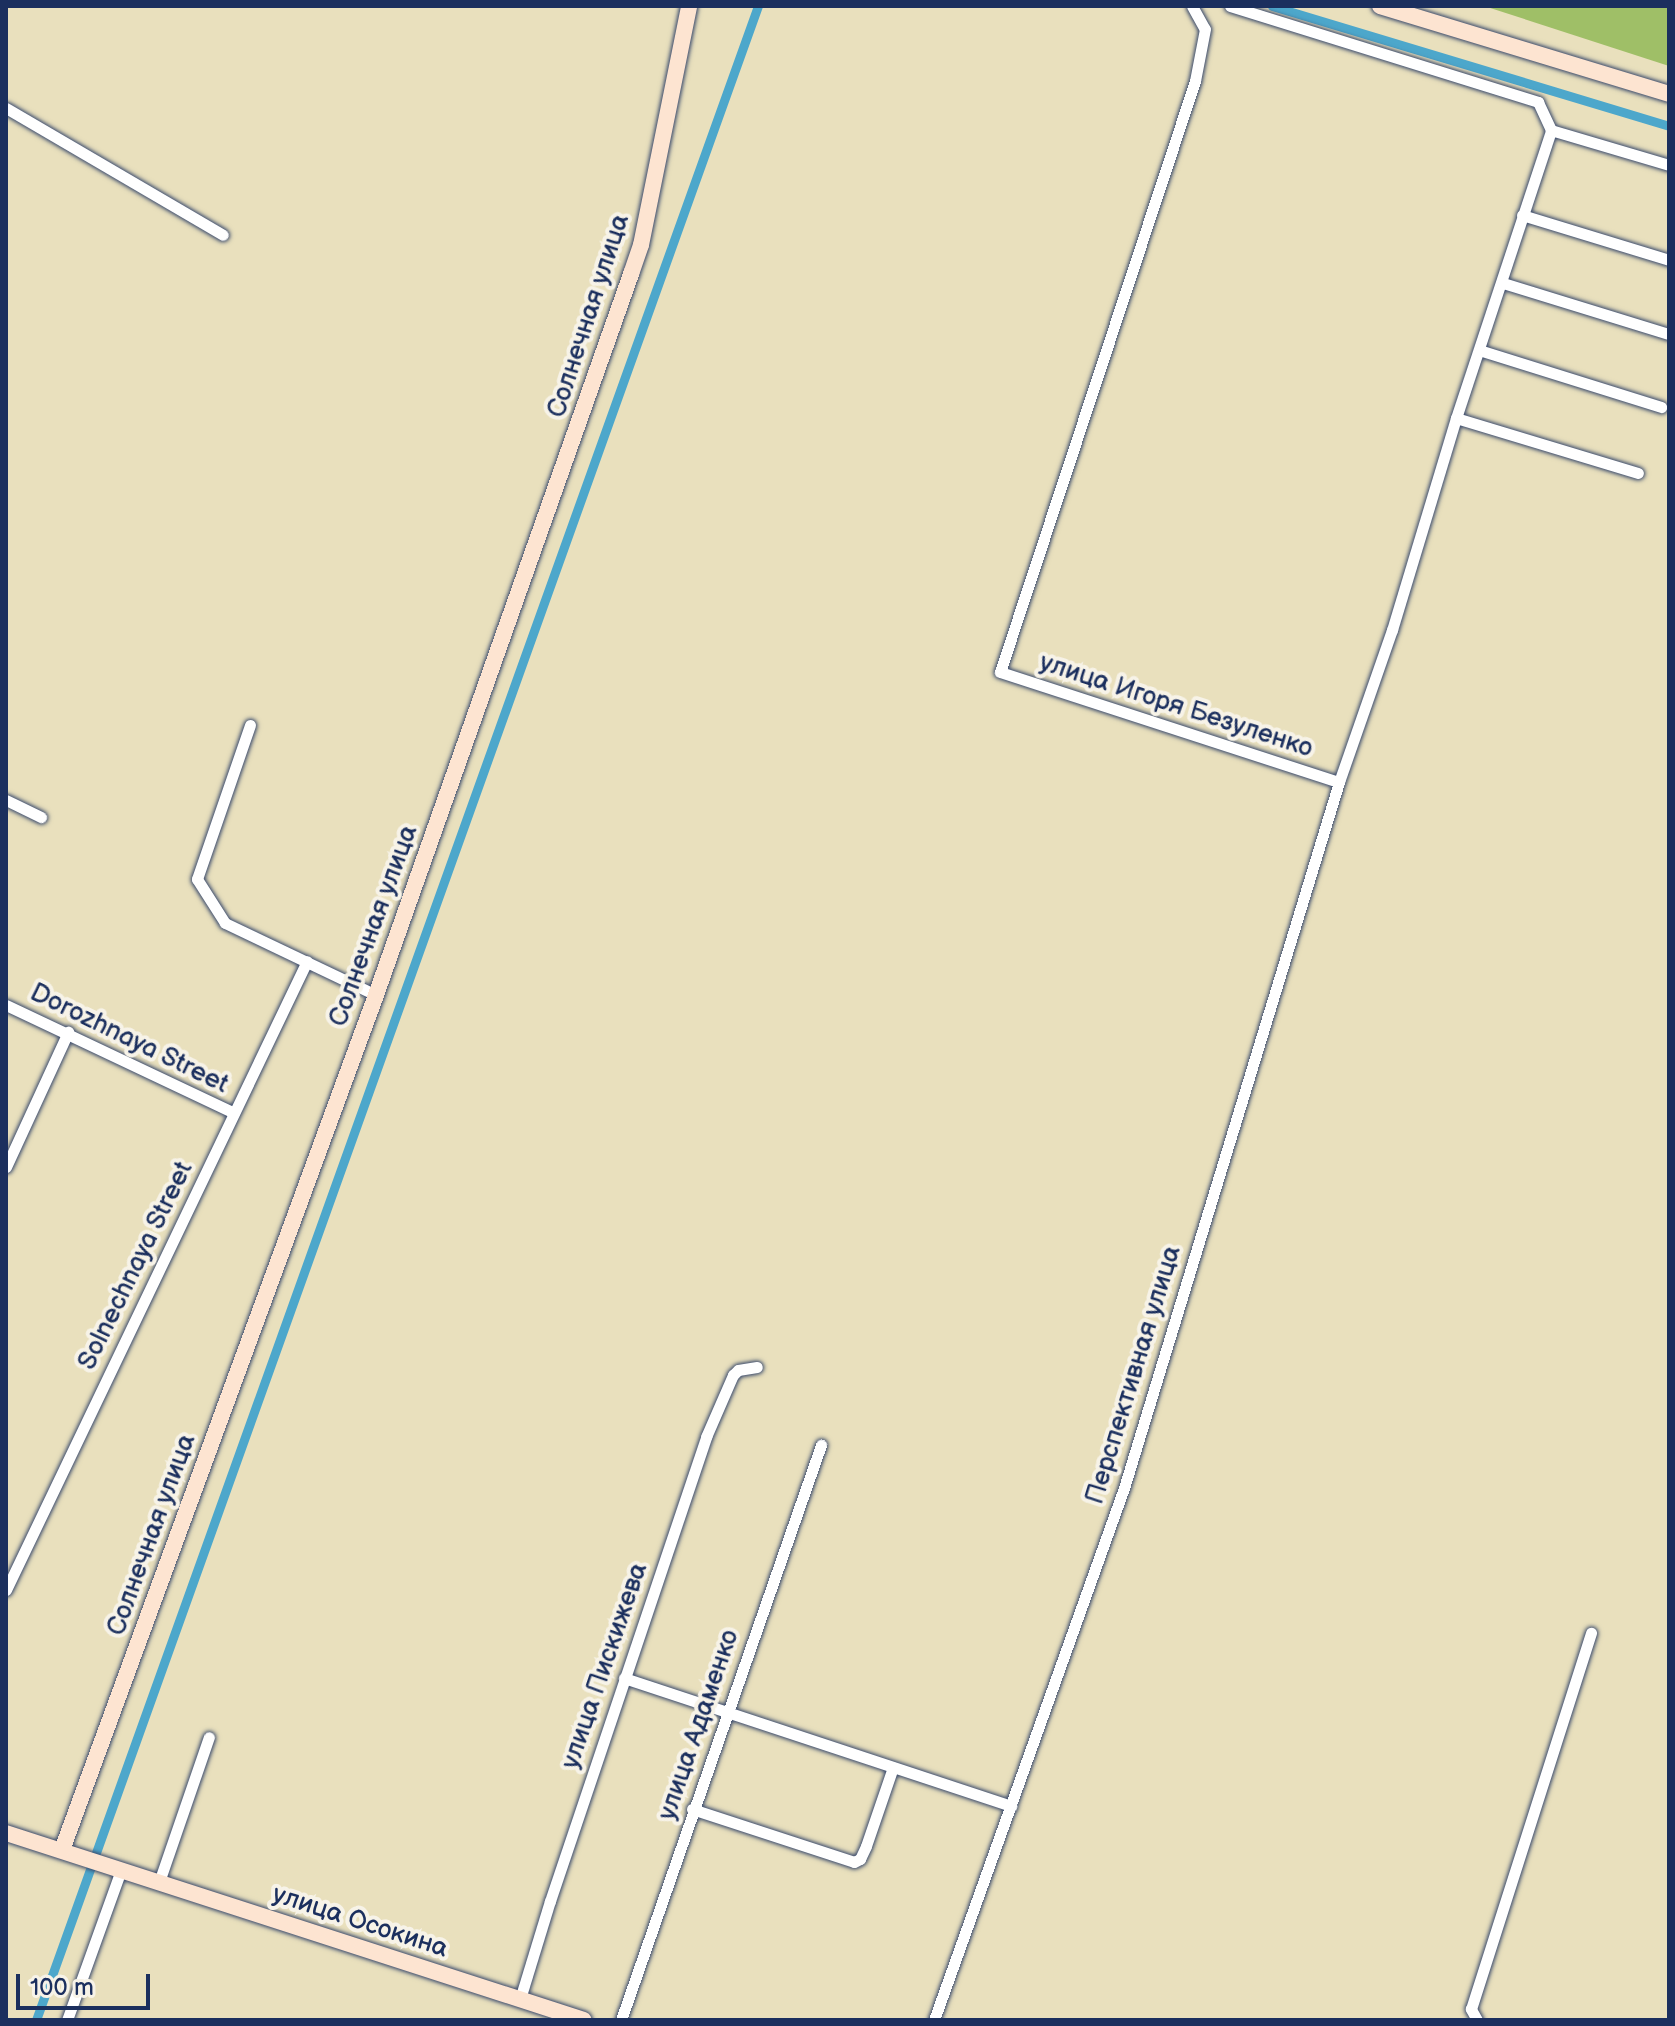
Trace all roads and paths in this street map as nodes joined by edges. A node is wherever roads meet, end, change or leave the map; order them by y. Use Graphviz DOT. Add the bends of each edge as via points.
graph roads {
  1 [pos="689,6"];
  2 [pos="1192,6"];
  3 [pos="1230,6"];
  4 [pos="1380,6"];
  5 [pos="1669,94"];
  6 [pos="6,108"];
  7 [pos="1551,130"];
  8 [pos="1669,165"];
  9 [pos="1522,215"];
  10 [pos="223,235"];
  11 [pos="1669,260"];
  12 [pos="1503,283"];
  13 [pos="1669,334"];
  14 [pos="1479,350"];
  15 [pos="1661,407"];
  16 [pos="1456,418"];
  17 [pos="1638,473"];
  18 [pos="250,725"];
  19 [pos="1339,782"];
  20 [pos="6,800"];
  21 [pos="41,817"];
  22 [pos="307,961"];
  23 [pos="376,995"];
  24 [pos="6,1005"];
  25 [pos="68,1032"];
  26 [pos="234,1113"];
  27 [pos="6,1167"];
  28 [pos="757,1367"];
  29 [pos="821,1445"];
  30 [pos="6,1590"];
  31 [pos="1591,1633"];
  32 [pos="624,1678"];
  33 [pos="726,1712"];
  34 [pos="209,1737"];
  35 [pos="893,1767"];
  36 [pos="1011,1806"];
  37 [pos="692,1809"];
  38 [pos="6,1833"];
  39 [pos="62,1850"];
  40 [pos="114,1867"];
  41 [pos="159,1882"];
  42 [pos="520,1999"];
  43 [pos="67,2020"];
  44 [pos="584,2020"];
  45 [pos="621,2020"];
  46 [pos="934,2020"];
  47 [pos="1477,2020"];
  1 -- 23 [label="main road, Солнечная улица" via="641,245"];
  2 -- 19 [label="street, улица Игоря Безуленко" via="1205,29 1195,81 1000,672"];
  3 -- 7 [label="street" via="1538,102"];
  4 -- 5 [label="main road"];
  6 -- 10 [label="street"];
  7 -- 8 [label="street"];
  7 -- 9 [label="street, Перспективная улица"];
  9 -- 11 [label="street"];
  9 -- 12 [label="street, Перспективная улица"];
  12 -- 13 [label="street"];
  12 -- 14 [label="street, Перспективная улица"];
  14 -- 15 [label="street"];
  14 -- 16 [label="street, Перспективная улица"];
  16 -- 17 [label="street"];
  16 -- 19 [label="street, Перспективная улица" via="1422,538"];
  18 -- 22 [label="street" via="197,879 225,923"];
  19 -- 36 [label="street, Перспективная улица" via="1124,1488"];
  20 -- 21 [label="street"];
  22 -- 23 [label="street"];
  22 -- 26 [label="street, Solnechnaya Street"];
  23 -- 39 [label="main road, Солнечная улица"];
  24 -- 25 [label="street, Dorozhnaya Street"];
  25 -- 26 [label="street, Dorozhnaya Street"];
  25 -- 27 [label="street"];
  26 -- 30 [label="street, Solnechnaya Street"];
  28 -- 32 [label="street, улица Пискижева" via="738,1370 730,1380"];
  29 -- 33 [label="street, улица Адаменко"];
  31 -- 47 [label="street" via="1471,2009"];
  32 -- 33 [label="street"];
  32 -- 42 [label="street, улица Пискижева"];
  33 -- 35 [label="street"];
  33 -- 37 [label="street, улица Адаменко"];
  34 -- 41 [label="street"];
  35 -- 36 [label="street"];
  35 -- 37 [label="street" via="866,1846 854,1862"];
  36 -- 46 [label="street, Перспективная улица"];
  37 -- 45 [label="street, улица Адаменко"];
  38 -- 39 [label="main road, улица Осокина"];
  39 -- 40 [label="main road, улица Осокина"];
  40 -- 41 [label="main road, улица Осокина"];
  40 -- 43 [label="street"];
  41 -- 42 [label="main road, улица Осокина"];
  42 -- 44 [label="main road, улица Осокина"];
}
